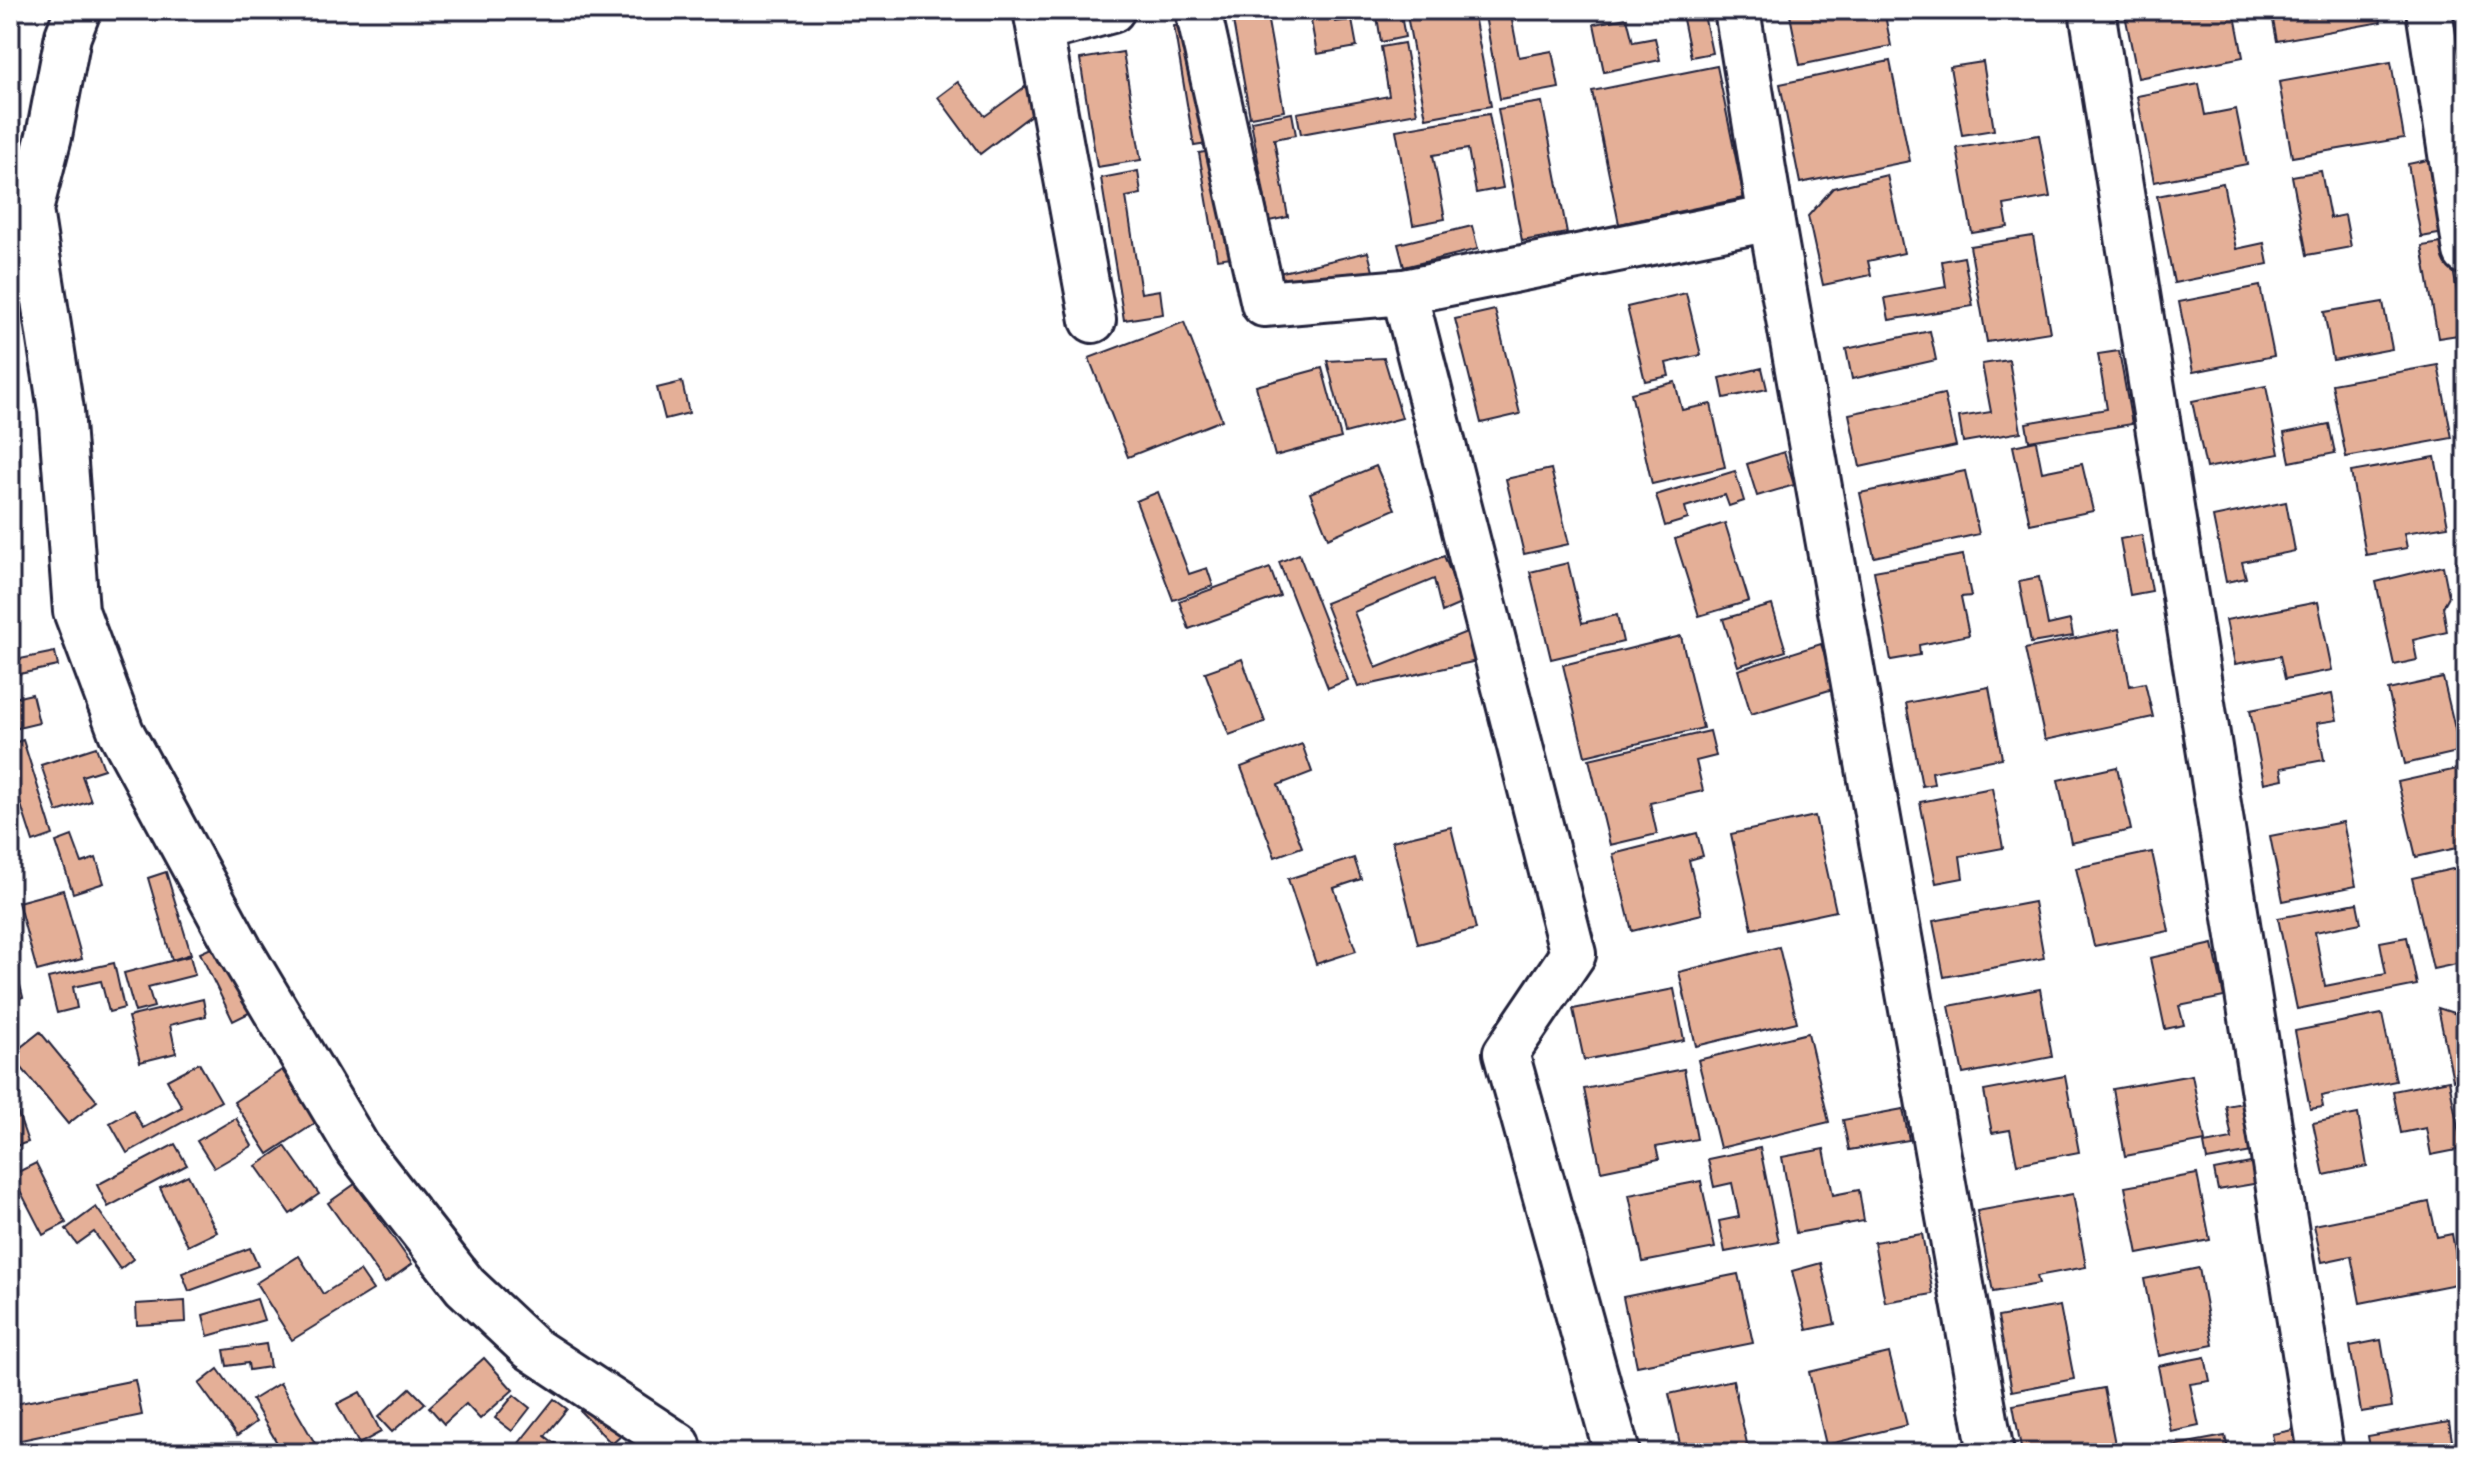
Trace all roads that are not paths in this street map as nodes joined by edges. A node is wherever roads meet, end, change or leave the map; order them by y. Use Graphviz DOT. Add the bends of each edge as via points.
graph roads {
  1 [pos="78,10"];
  2 [pos="1112,10"];
  3 [pos="1198,10"];
  4 [pos="1737,10"];
  5 [pos="2092,10"];
  6 [pos="2429,10"];
  7 [pos="1038,20"];
  8 [pos="20,212"];
  9 [pos="1771,218"];
  10 [pos="2466,252"];
  11 [pos="1404,292"];
  12 [pos="1093,320"];
  13 [pos="678,1445"];
  14 [pos="1617,1453"];
  15 [pos="1991,1453"];
  16 [pos="2321,1453"];
  1 -- 8 [label="street" via="49,136"];
  2 -- 7 [label="street"];
  3 -- 11 [label="street" via="1264,304"];
  4 -- 9 [label="street"];
  5 -- 16 [label="street"];
  6 -- 10 [label="street"];
  7 -- 12 [label="street"];
  8 -- 13 [label="street" via="61,410 76,611 121,732 240,951 358,1149 465,1286 531,1348"];
  9 -- 11 [label="street"];
  9 -- 15 [label="street"];
  11 -- 14 [label="street" via="1573,954 1506,1053"];
}
